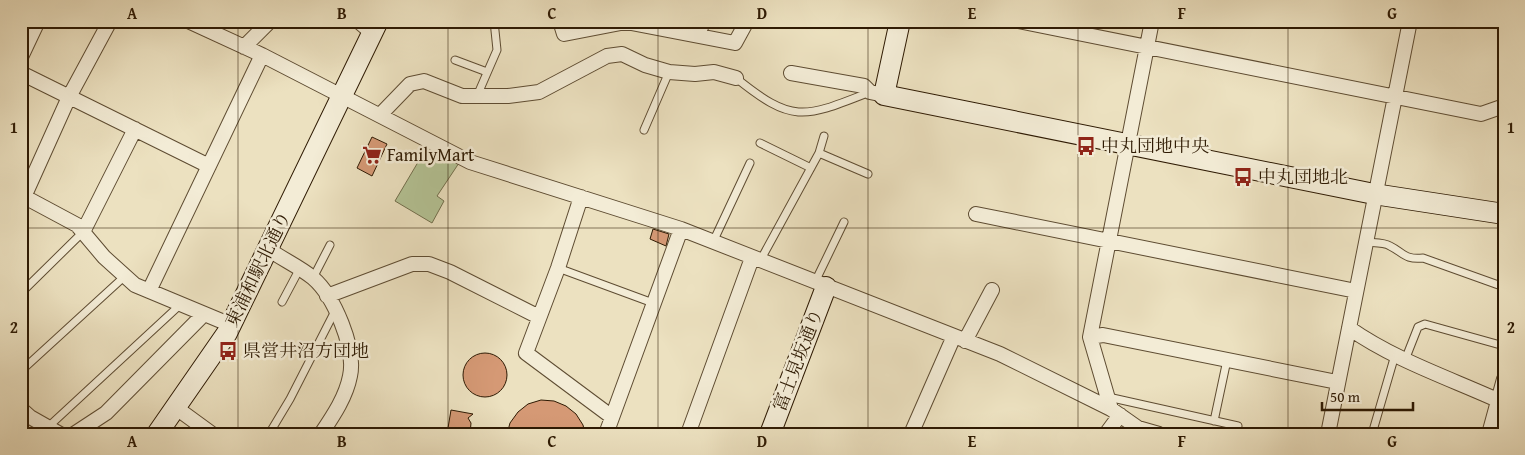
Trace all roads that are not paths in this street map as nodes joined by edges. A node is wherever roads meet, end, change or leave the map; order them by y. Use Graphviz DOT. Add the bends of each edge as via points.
graph roads {
  1 [pos="38,21"];
  2 [pos="110,21"];
  3 [pos="188,21"];
  4 [pos="270,21"];
  5 [pos="494,21"];
  6 [pos="560,21"];
  7 [pos="704,21"];
  8 [pos="748,21"];
  9 [pos="900,21"];
  10 [pos="1018,21"];
  11 [pos="1152,21"];
  12 [pos="1410,21"];
  13 [pos="1493,21"];
  14 [pos="1502,21"];
  15 [pos="369,25"];
  16 [pos="697,35"];
  17 [pos="244,46"];
  18 [pos="1147,46"];
  19 [pos="262,55"];
  20 [pos="21,57"];
  21 [pos="456,60"];
  22 [pos="21,72"];
  23 [pos="487,72"];
  24 [pos="669,72"];
  25 [pos="791,73"];
  26 [pos="736,78"];
  27 [pos="877,94"];
  28 [pos="342,95"];
  29 [pos="477,96"];
  30 [pos="1395,96"];
  31 [pos="70,97"];
  32 [pos="1504,106"];
  33 [pos="380,115"];
  34 [pos="136,130"];
  35 [pos="644,130"];
  36 [pos="824,136"];
  37 [pos="760,143"];
  38 [pos="1127,144"];
  39 [pos="819,153"];
  40 [pos="750,164"];
  41 [pos="209,166"];
  42 [pos="811,168"];
  43 [pos="868,174"];
  44 [pos="1374,194"];
  45 [pos="23,196"];
  46 [pos="581,197"];
  47 [pos="976,214"];
  48 [pos="1504,214"];
  49 [pos="844,222"];
  50 [pos="681,229"];
  51 [pos="83,232"];
  52 [pos="1108,240"];
  53 [pos="713,242"];
  54 [pos="1365,242"];
  55 [pos="330,245"];
  56 [pos="268,249"];
  57 [pos="756,260"];
  58 [pos="558,268"];
  59 [pos="299,270"];
  60 [pos="125,276"];
  61 [pos="313,278"];
  62 [pos="820,284"];
  63 [pos="1504,287"];
  64 [pos="992,290"];
  65 [pos="149,291"];
  66 [pos="1356,291"];
  67 [pos="21,293"];
  68 [pos="326,296"];
  69 [pos="282,302"];
  70 [pos="653,303"];
  71 [pos="181,304"];
  72 [pos="336,311"];
  73 [pos="204,314"];
  74 [pos="539,317"];
  75 [pos="231,325"];
  76 [pos="1349,328"];
  77 [pos="1090,337"];
  78 [pos="960,338"];
  79 [pos="1504,346"];
  80 [pos="1400,357"];
  81 [pos="1227,360"];
  82 [pos="21,371"];
  83 [pos="1504,379"];
  84 [pos="1337,382"];
  85 [pos="1501,401"];
  86 [pos="1113,407"];
  87 [pos="175,408"];
  88 [pos="21,409"];
  89 [pos="612,417"];
  90 [pos="1214,421"];
  91 [pos="1238,426"];
  92 [pos="54,430"];
  93 [pos="774,433"];
  94 [pos="1332,433"];
  95 [pos="74,434"];
  96 [pos="158,434"];
  97 [pos="212,434"];
  98 [pos="269,434"];
  99 [pos="321,434"];
  100 [pos="606,434"];
  101 [pos="688,434"];
  102 [pos="911,434"];
  103 [pos="1106,434"];
  104 [pos="1160,434"];
  105 [pos="1372,434"];
  106 [pos="1489,434"];
  1 -- 20 [label="street"];
  2 -- 31 [label="street"];
  3 -- 17 [label="street"];
  4 -- 17 [label="street"];
  5 -- 23 [label="lane" via="496,50"];
  6 -- 16 [label="street" via="564,34 626,22"];
  7 -- 16 [label="street"];
  8 -- 16 [label="street" via="736,43"];
  9 -- 27 [label="street"];
  10 -- 18 [label="street"];
  11 -- 18 [label="street"];
  12 -- 30 [label="street"];
  13 -- 14 [label="street"];
  15 -- 28 [label="street, 東浦和駅北通り"];
  17 -- 19 [label="street"];
  18 -- 30 [label="street"];
  18 -- 38 [label="street"];
  19 -- 28 [label="street"];
  19 -- 41 [label="street"];
  21 -- 23 [label="lane"];
  22 -- 31 [label="street"];
  23 -- 29 [label="lane"];
  24 -- 26 [label="street" via="714,72"];
  24 -- 29 [label="street" via="622,54 607,56 539,92"];
  24 -- 35 [label="lane"];
  25 -- 27 [label="street" via="864,86"];
  26 -- 27 [label="lane" via="767,102 788,111 806,113"];
  27 -- 38 [label="street"];
  28 -- 33 [label="street"];
  28 -- 56 [label="street, 東浦和駅北通り"];
  29 -- 33 [label="street" via="462,96 424,81 410,84"];
  30 -- 32 [label="street" via="1481,114"];
  30 -- 44 [label="street"];
  31 -- 34 [label="street"];
  31 -- 45 [label="street"];
  33 -- 46 [label="street" via="470,162"];
  34 -- 41 [label="street"];
  34 -- 51 [label="street"];
  36 -- 39 [label="lane"];
  37 -- 42 [label="lane"];
  38 -- 44 [label="street"];
  38 -- 52 [label="street"];
  39 -- 42 [label="lane"];
  39 -- 43 [label="lane"];
  40 -- 53 [label="lane"];
  41 -- 65 [label="street"];
  42 -- 57 [label="lane"];
  44 -- 48 [label="street"];
  44 -- 54 [label="street"];
  45 -- 51 [label="street" via="77,225"];
  46 -- 50 [label="street"];
  46 -- 58 [label="street"];
  47 -- 52 [label="street"];
  49 -- 62 [label="lane"];
  50 -- 53 [label="street"];
  50 -- 70 [label="street"];
  51 -- 60 [label="street"];
  51 -- 67 [label="lane"];
  52 -- 66 [label="street"];
  52 -- 77 [label="street"];
  53 -- 57 [label="street"];
  54 -- 63 [label="lane" via="1390,245 1402,256 1423,258"];
  54 -- 66 [label="street"];
  55 -- 61 [label="lane"];
  56 -- 59 [label="street"];
  56 -- 75 [label="street, 東浦和駅北通り"];
  57 -- 62 [label="street"];
  57 -- 101 [label="street"];
  58 -- 70 [label="lane"];
  58 -- 74 [label="street"];
  59 -- 61 [label="street"];
  59 -- 69 [label="lane"];
  60 -- 65 [label="street"];
  60 -- 82 [label="lane"];
  61 -- 68 [label="street"];
  62 -- 78 [label="street"];
  62 -- 93 [label="street, 富士見坂通り"];
  64 -- 78 [label="street"];
  65 -- 71 [label="street"];
  66 -- 76 [label="street"];
  68 -- 72 [label="street"];
  68 -- 74 [label="street" via="412,264 429,264"];
  70 -- 89 [label="street"];
  71 -- 73 [label="street"];
  71 -- 92 [label="lane"];
  72 -- 98 [label="lane"];
  72 -- 99 [label="street" via="349,345 350,375 339,406"];
  73 -- 75 [label="street"];
  73 -- 95 [label="street" via="106,413"];
  74 -- 89 [label="street" via="526,353"];
  75 -- 87 [label="street, 東浦和駅北通り"];
  76 -- 80 [label="street"];
  76 -- 84 [label="street"];
  77 -- 81 [label="street" via="1103,334"];
  77 -- 86 [label="street"];
  78 -- 86 [label="street"];
  78 -- 102 [label="street"];
  79 -- 80 [label="lane" via="1424,324 1418,327"];
  80 -- 85 [label="street"];
  80 -- 105 [label="lane"];
  81 -- 84 [label="street"];
  81 -- 90 [label="lane"];
  83 -- 85 [label="street"];
  84 -- 94 [label="street"];
  85 -- 106 [label="street"];
  86 -- 90 [label="lane"];
  86 -- 103 [label="street"];
  86 -- 104 [label="street" via="1138,428"];
  87 -- 96 [label="street, 東浦和駅北通り"];
  87 -- 97 [label="street"];
  88 -- 92 [label="street"];
  89 -- 100 [label="street"];
  90 -- 91 [label="lane"];
}
